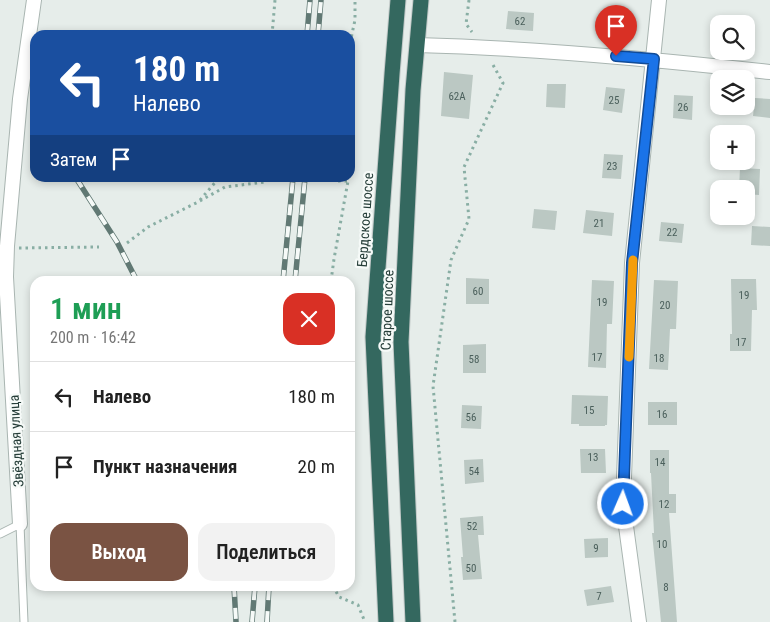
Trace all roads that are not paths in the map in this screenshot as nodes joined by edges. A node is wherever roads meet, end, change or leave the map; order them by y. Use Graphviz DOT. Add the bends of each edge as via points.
graph roads {
  1 [pos="34,0"];
  2 [pos="398,0"];
  3 [pos="421,0"];
  4 [pos="659,0"];
  5 [pos="417,45"];
  6 [pos="654,59"];
  7 [pos="770,72"];
  8 [pos="3,278"];
  9 [pos="20,524"];
  10 [pos="0,534"];
  11 [pos="24,622"];
  12 [pos="386,622"];
  13 [pos="413,622"];
  14 [pos="639,622"];
  1 -- 8 [label="street, Звёздная улица" via="20,99"];
  2 -- 12 [label="highway, Бердское шоссе" via="374,337"];
  3 -- 5 [label="highway, Старое шоссе"];
  4 -- 6 [label="street"];
  5 -- 6 [label="street" via="484,46"];
  5 -- 13 [label="highway, Старое шоссе" via="401,342"];
  6 -- 7 [label="street"];
  6 -- 14 [label="street" via="632,263 623,504"];
  8 -- 9 [label="street, Звёздная улица"];
  9 -- 10 [label="lane"];
  9 -- 11 [label="lane"];
}
